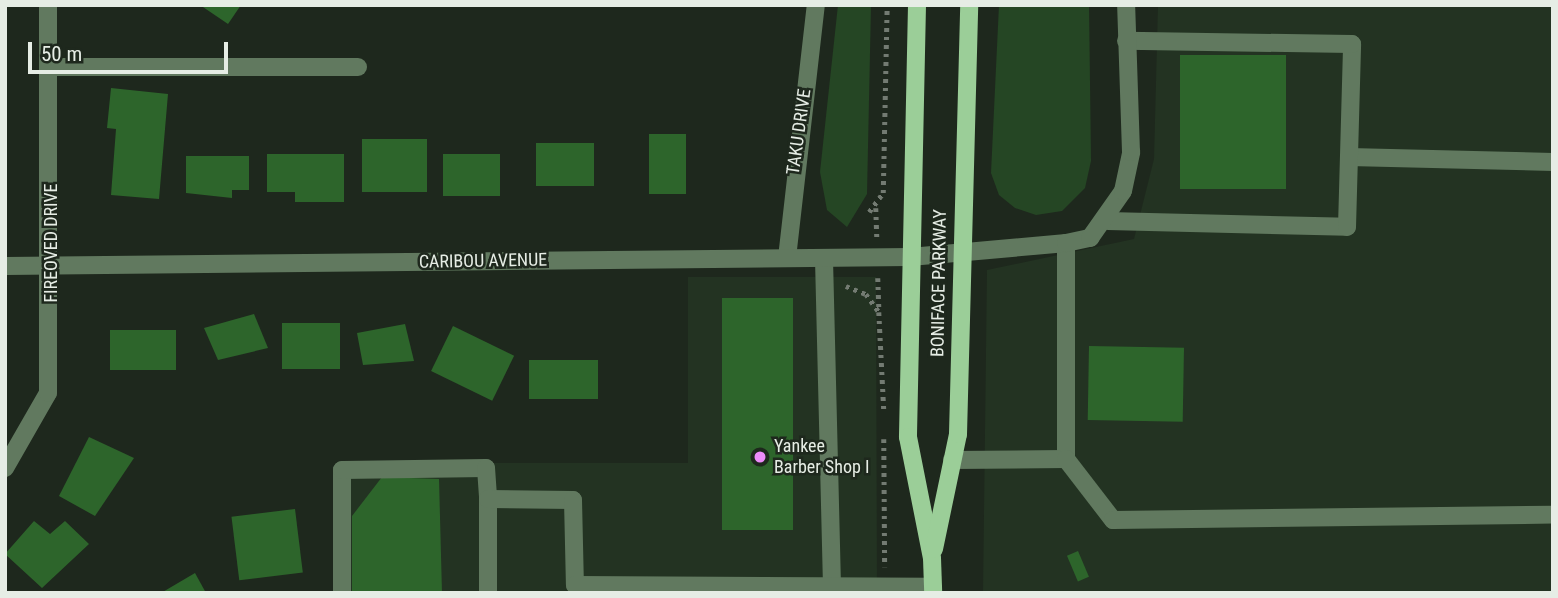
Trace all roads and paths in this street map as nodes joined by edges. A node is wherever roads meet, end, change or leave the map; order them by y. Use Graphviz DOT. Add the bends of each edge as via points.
graph roads {
  1 [pos="48,5"];
  2 [pos="816,5"];
  3 [pos="887,5"];
  4 [pos="917,5"];
  5 [pos="969,5"];
  6 [pos="1126,5"];
  7 [pos="1126,41"];
  8 [pos="49,67"];
  9 [pos="358,67"];
  10 [pos="1349,157"];
  11 [pos="1553,162"];
  12 [pos="869,212"];
  13 [pos="1108,220"];
  14 [pos="1066,243"];
  15 [pos="960,252"];
  16 [pos="910,257"];
  17 [pos="787,258"];
  18 [pos="824,259"];
  19 [pos="53,265"];
  20 [pos="5,266"];
  21 [pos="825,281"];
  22 [pos="884,421"];
  23 [pos="884,435"];
  24 [pos="1066,459"];
  25 [pos="953,460"];
  26 [pos="5,468"];
  27 [pos="488,499"];
  28 [pos="1553,515"];
  29 [pos="932,558"];
  30 [pos="832,585"];
  31 [pos="886,587"];
  32 [pos="933,590"];
  33 [pos="342,593"];
  34 [pos="488,593"];
  1 -- 8 [label="street, FIREOVED DRIVE"];
  2 -- 17 [label="street, TAKU DRIVE"];
  3 -- 12 [label="path" via="883,193"];
  4 -- 16 [label="main road, BONIFACE PARKWAY"];
  5 -- 15 [label="main road, BONIFACE PARKWAY"];
  6 -- 7 [label="street"];
  7 -- 10 [label="street" via="1352,44"];
  7 -- 13 [label="street" via="1131,152"];
  8 -- 9 [label="street"];
  8 -- 19 [label="street, FIREOVED DRIVE"];
  10 -- 11 [label="street"];
  10 -- 13 [label="street" via="1348,227"];
  13 -- 14 [label="street, CARIBOU AVENUE" via="1090,237"];
  14 -- 15 [label="street, CARIBOU AVENUE"];
  14 -- 24 [label="street"];
  15 -- 16 [label="street, CARIBOU AVENUE"];
  15 -- 25 [label="main road, BONIFACE PARKWAY"];
  16 -- 18 [label="street, CARIBOU AVENUE"];
  16 -- 29 [label="main road, BONIFACE PARKWAY" via="908,437"];
  17 -- 18 [label="street, CARIBOU AVENUE"];
  17 -- 19 [label="street, CARIBOU AVENUE"];
  18 -- 21 [label="street"];
  19 -- 20 [label="street, CARIBOU AVENUE"];
  19 -- 26 [label="street, FIREOVED DRIVE" via="48,393"];
  21 -- 22 [label="path" via="866,294 878,312"];
  21 -- 30 [label="street"];
  23 -- 31 [label="path"];
  24 -- 25 [label="street"];
  24 -- 28 [label="street" via="1113,520"];
  25 -- 29 [label="main road, BONIFACE PARKWAY"];
  27 -- 30 [label="street" via="573,500 575,584"];
  27 -- 33 [label="street" via="486,468 342,470"];
  27 -- 34 [label="street"];
  29 -- 32 [label="main road, BONIFACE PARKWAY"];
  30 -- 31 [label="street"];
  31 -- 32 [label="street"];
}
